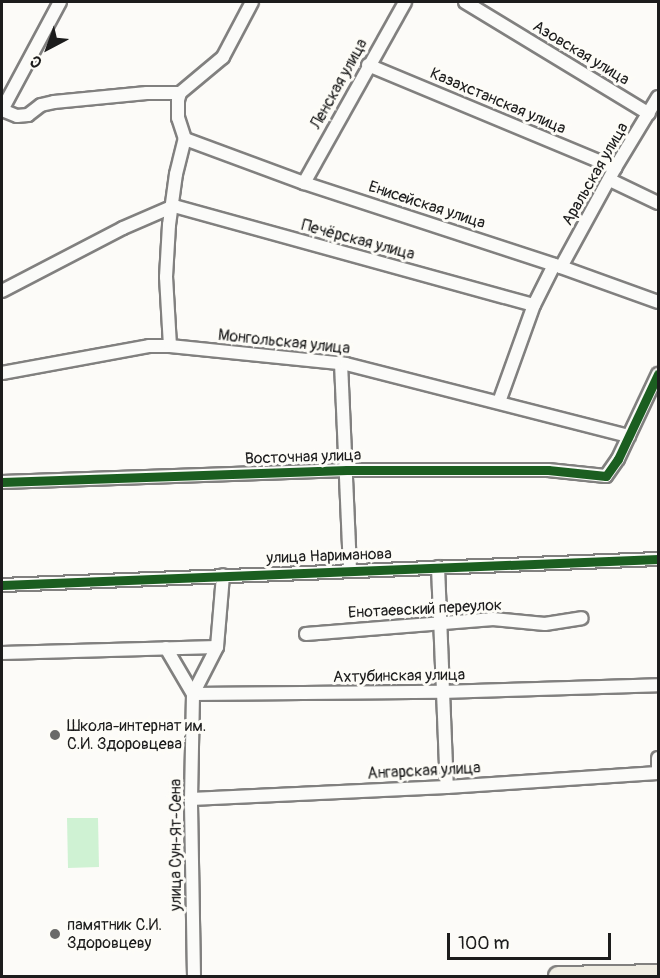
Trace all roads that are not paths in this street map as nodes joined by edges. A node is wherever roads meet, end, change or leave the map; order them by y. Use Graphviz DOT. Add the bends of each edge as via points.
graph roads {
  1 [pos="60,2"];
  2 [pos="252,2"];
  3 [pos="405,2"];
  4 [pos="465,2"];
  5 [pos="368,65"];
  6 [pos="180,93"];
  7 [pos="658,97"];
  8 [pos="2,110"];
  9 [pos="649,114"];
  10 [pos="185,139"];
  11 [pos="615,168"];
  12 [pos="610,180"];
  13 [pos="304,183"];
  14 [pos="658,203"];
  15 [pos="174,206"];
  16 [pos="558,266"];
  17 [pos="2,291"];
  18 [pos="658,302"];
  19 [pos="534,305"];
  20 [pos="170,346"];
  21 [pos="341,363"];
  22 [pos="2,373"];
  23 [pos="658,374"];
  24 [pos="499,402"];
  25 [pos="629,436"];
  26 [pos="347,470"];
  27 [pos="2,482"];
  28 [pos="658,559"];
  29 [pos="438,567"];
  30 [pos="350,570"];
  31 [pos="223,575"];
  32 [pos="2,585"];
  33 [pos="582,618"];
  34 [pos="440,624"];
  35 [pos="306,634"];
  36 [pos="217,647"];
  37 [pos="166,648"];
  38 [pos="2,653"];
  39 [pos="658,685"];
  40 [pos="441,692"];
  41 [pos="193,694"];
  42 [pos="658,758"];
  43 [pos="658,773"];
  44 [pos="447,788"];
  45 [pos="191,798"];
  46 [pos="658,974"];
  47 [pos="194,976"];
  48 [pos="558,976"];
  1 -- 8 [label="street"];
  2 -- 6 [label="street" via="223,57"];
  3 -- 5 [label="street, Ленская улица"];
  4 -- 9 [label="street, Азовская улица"];
  5 -- 11 [label="street, Казахстанская улица"];
  5 -- 13 [label="street, Ленская улица"];
  6 -- 8 [label="street" via="54,102 40,105 28,115 16,116"];
  6 -- 10 [label="street" via="177,111"];
  7 -- 9 [label="street, Аральская улица"];
  9 -- 11 [label="street, Аральская улица"];
  10 -- 13 [label="street, Енисейская улица"];
  10 -- 15 [label="street" via="176,174"];
  11 -- 12 [label="street, Аральская улица"];
  12 -- 14 [label="street"];
  12 -- 16 [label="street, Аральская улица"];
  13 -- 16 [label="street, Енисейская улица"];
  15 -- 17 [label="street"];
  15 -- 19 [label="street, Печёрская улица"];
  15 -- 20 [label="street" via="166,278"];
  16 -- 18 [label="street, Енисейская улица"];
  16 -- 19 [label="street, Аральская улица"];
  19 -- 24 [label="street, Аральская улица"];
  20 -- 21 [label="street, Монгольская улица"];
  20 -- 22 [label="street, Монгольская улица" via="149,346"];
  21 -- 24 [label="street, Монгольская улица"];
  21 -- 26 [label="street"];
  23 -- 25 [label="street"];
  24 -- 25 [label="street, Монгольская улица"];
  25 -- 26 [label="street, Восточная улица" via="606,476 548,470"];
  26 -- 27 [label="street, Восточная улица"];
  26 -- 30 [label="street"];
  28 -- 29 [label="street, улица Нариманова"];
  29 -- 30 [label="street, улица Нариманова"];
  29 -- 34 [label="street"];
  30 -- 31 [label="street, улица Нариманова"];
  31 -- 32 [label="street, улица Нариманова"];
  31 -- 36 [label="street"];
  33 -- 34 [label="street, Енотаевский переулок" via="545,624 493,619"];
  34 -- 35 [label="street, Енотаевский переулок"];
  34 -- 40 [label="street"];
  36 -- 37 [label="street"];
  36 -- 41 [label="street, улица Сун-Ят-Сена"];
  37 -- 38 [label="street"];
  37 -- 41 [label="street"];
  39 -- 40 [label="street, Ахтубинская улица"];
  40 -- 41 [label="street, Ахтубинская улица"];
  40 -- 44 [label="street"];
  41 -- 45 [label="street, улица Сун-Ят-Сена"];
  42 -- 43 [label="street"];
  43 -- 44 [label="street, Ангарская улица"];
  44 -- 45 [label="street, Ангарская улица"];
  45 -- 47 [label="street, улица Сун-Ят-Сена"];
  46 -- 48 [label="main road"];
}
